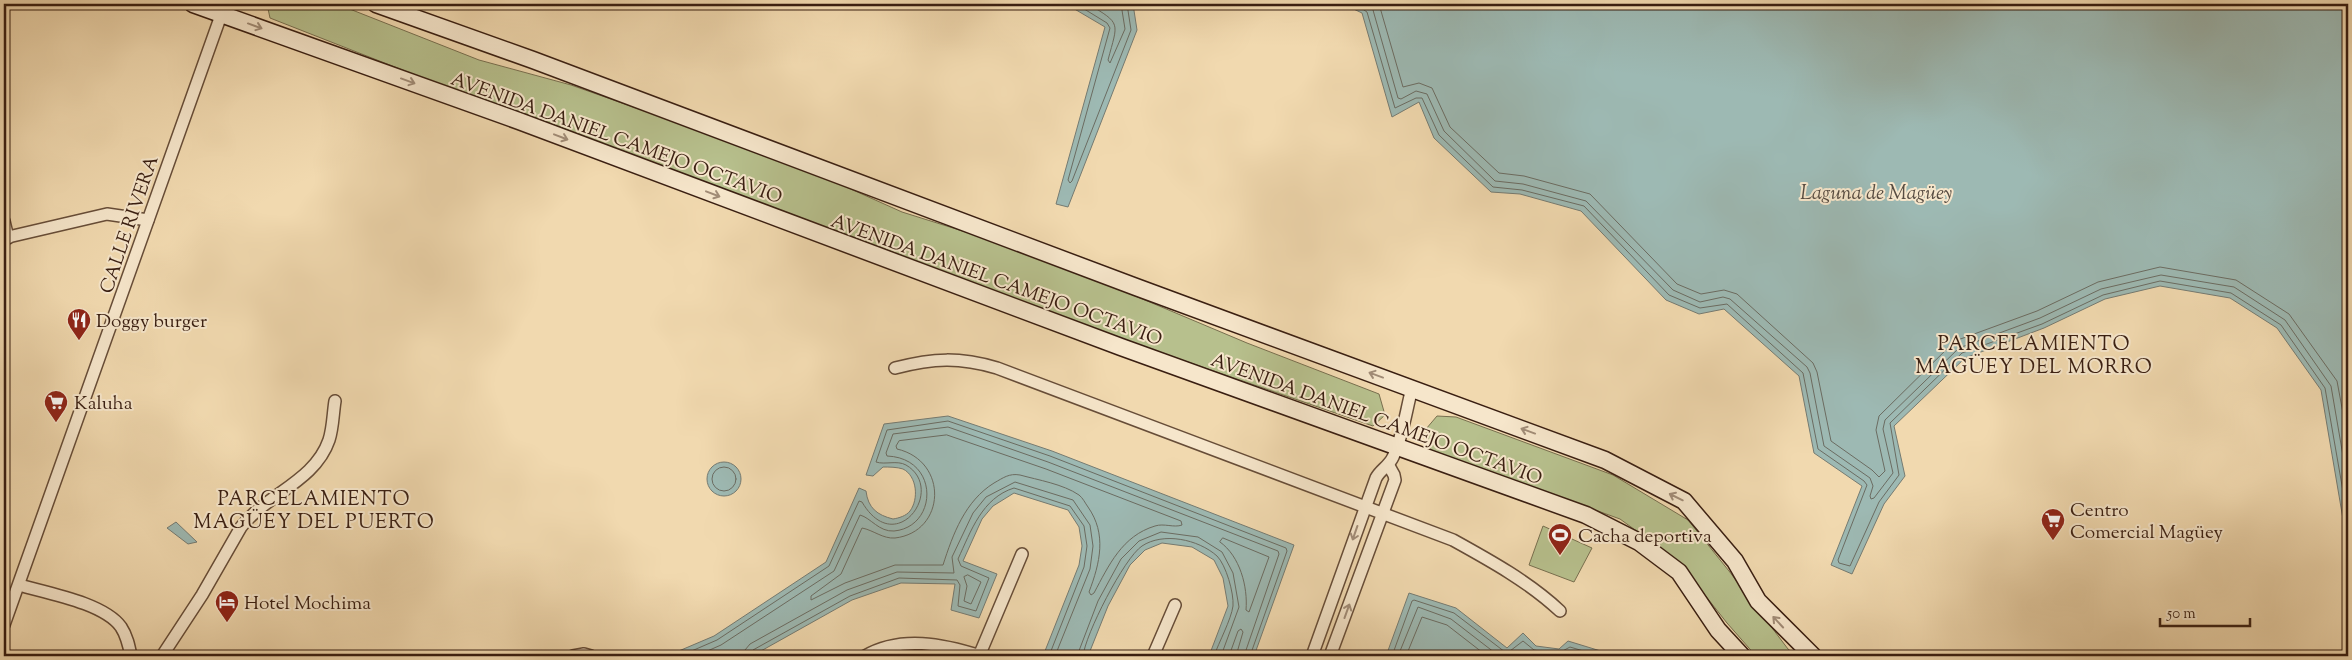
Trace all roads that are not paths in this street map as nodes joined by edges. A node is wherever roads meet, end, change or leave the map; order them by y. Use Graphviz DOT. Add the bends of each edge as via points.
graph roads {
  1 [pos="193,4"];
  2 [pos="376,4"];
  3 [pos="223,9"];
  4 [pos="148,220"];
  5 [pos="4,221"];
  6 [pos="6,238"];
  7 [pos="895,368"];
  8 [pos="1412,388"];
  9 [pos="335,401"];
  10 [pos="1397,446"];
  11 [pos="1388,466"];
  12 [pos="1364,508"];
  13 [pos="1383,515"];
  14 [pos="1022,554"];
  15 [pos="19,585"];
  16 [pos="1175,605"];
  17 [pos="1560,611"];
  18 [pos="4,625"];
  19 [pos="131,656"];
  20 [pos="162,656"];
  21 [pos="572,656"];
  22 [pos="591,656"];
  23 [pos="865,656"];
  24 [pos="980,656"];
  25 [pos="1153,656"];
  26 [pos="1312,656"];
  27 [pos="1330,656"];
  28 [pos="1742,656"];
  29 [pos="1813,656"];
  1 -- 3 [label="main road, AVENIDA DANIEL CAMEJO OCTAVIO"];
  8 -- 2 [label="main road, AVENIDA DANIEL CAMEJO OCTAVIO, one-way"];
  3 -- 4 [label="street, CALLE RIVERA"];
  3 -- 10 [label="main road, AVENIDA DANIEL CAMEJO OCTAVIO, one-way" via="1111,343"];
  4 -- 6 [label="street" via="107,214"];
  4 -- 15 [label="street, CALLE RIVERA"];
  5 -- 6 [label="street"];
  7 -- 12 [label="street" via="925,360 949,359 997,368"];
  8 -- 10 [label="street"];
  29 -- 8 [label="main road, AVENIDA DANIEL CAMEJO OCTAVIO, one-way" via="1758,601 1735,561 1684,501 1605,460"];
  9 -- 20 [label="street" via="329,440 309,472 277,494 241,527"];
  10 -- 11 [label="street"];
  10 -- 28 [label="main road, AVENIDA DANIEL CAMEJO OCTAVIO" via="1586,515 1639,542 1679,572 1718,630"];
  11 -- 12 [label="street" via="1378,473"];
  11 -- 13 [label="street" via="1394,480"];
  12 -- 13 [label="street"];
  12 -- 26 [label="street, one-way"];
  13 -- 17 [label="street" via="1426,528 1468,548 1542,594"];
  27 -- 13 [label="street, one-way"];
  14 -- 24 [label="street"];
  15 -- 18 [label="street, CALLE RIVERA"];
  15 -- 19 [label="street" via="107,615 120,627"];
  16 -- 25 [label="street"];
  21 -- 22 [label="street"];
  23 -- 24 [label="street" via="918,643 937,644"];
}
